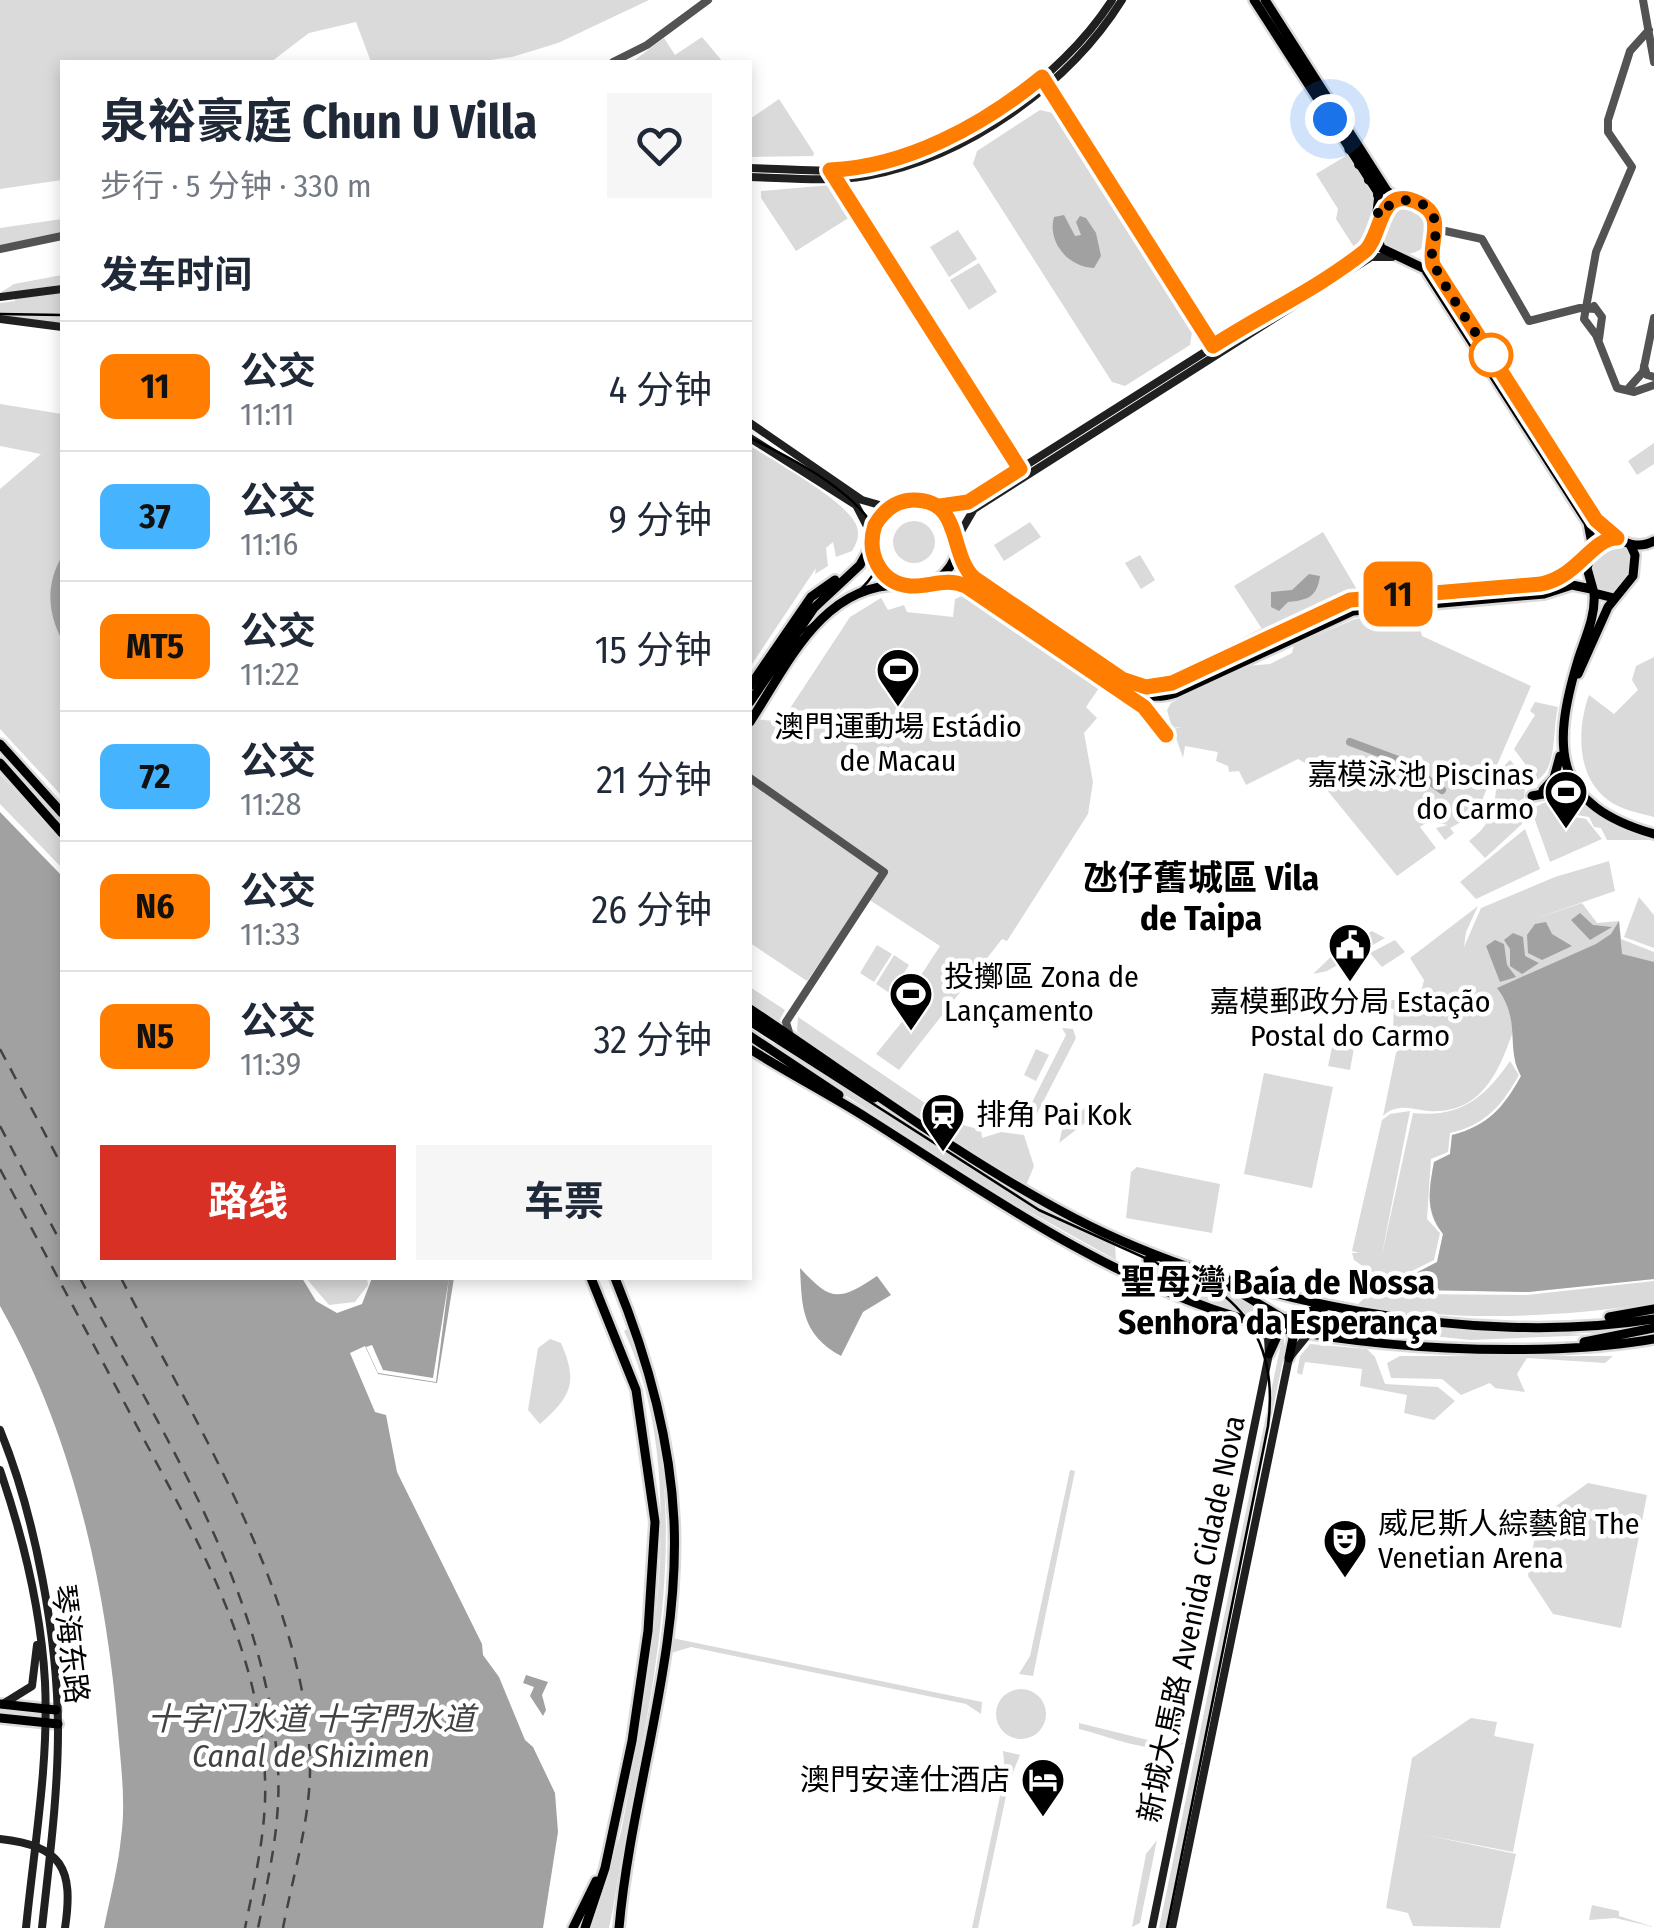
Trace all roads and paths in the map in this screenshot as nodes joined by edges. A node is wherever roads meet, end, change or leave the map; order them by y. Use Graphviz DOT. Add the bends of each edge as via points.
graph roads {
  1 [pos="708,0"];
  2 [pos="1112,0"];
  3 [pos="1122,0"];
  4 [pos="1254,0"];
  5 [pos="1265,0"];
  6 [pos="1647,0"];
  7 [pos="1648,24"];
  8 [pos="1653,48"];
  9 [pos="1631,50"];
  10 [pos="617,60"];
  11 [pos="1654,62"];
  12 [pos="752,168"];
  13 [pos="752,177"];
  14 [pos="1406,200"];
  15 [pos="1378,216"];
  16 [pos="1375,230"];
  17 [pos="1436,230"];
  18 [pos="60,236"];
  19 [pos="1476,238"];
  20 [pos="1433,243"];
  21 [pos="0,249"];
  22 [pos="1392,257"];
  23 [pos="1406,260"];
  24 [pos="60,289"];
  25 [pos="0,297"];
  26 [pos="1589,308"];
  27 [pos="1654,318"];
  28 [pos="0,319"];
  29 [pos="60,327"];
  30 [pos="1596,327"];
  31 [pos="1645,362"];
  32 [pos="1654,377"];
  33 [pos="1654,385"];
  34 [pos="1622,391"];
  35 [pos="752,424"];
  36 [pos="752,439"];
  37 [pos="898,503"];
  38 [pos="932,504"];
  39 [pos="872,537"];
  40 [pos="1617,538"];
  41 [pos="957,542"];
  42 [pos="1630,544"];
  43 [pos="1654,544"];
  44 [pos="1591,552"];
  45 [pos="1634,571"];
  46 [pos="932,582"];
  47 [pos="908,586"];
  48 [pos="1592,591"];
  49 [pos="1614,598"];
  50 [pos="1273,640"];
  51 [pos="1259,646"];
  52 [pos="1588,646"];
  53 [pos="776,655"];
  54 [pos="752,684"];
  55 [pos="752,698"];
  56 [pos="752,719"];
  57 [pos="0,744"];
  58 [pos="1561,750"];
  59 [pos="0,764"];
  60 [pos="752,779"];
  61 [pos="1591,806"];
  62 [pos="60,810"];
  63 [pos="60,831"];
  64 [pos="1654,834"];
  65 [pos="752,1010"];
  66 [pos="752,1020"];
  67 [pos="790,1036"];
  68 [pos="752,1037"];
  69 [pos="752,1050"];
  70 [pos="889,1103"];
  71 [pos="865,1116"];
  72 [pos="1161,1257"];
  73 [pos="1203,1272"];
  74 [pos="592,1280"];
  75 [pos="616,1280"];
  76 [pos="622,1296"];
  77 [pos="1197,1302"];
  78 [pos="1338,1307"];
  79 [pos="605,1308"];
  80 [pos="1654,1309"];
  81 [pos="1654,1319"];
  82 [pos="633,1322"];
  83 [pos="1256,1322"];
  84 [pos="1282,1323"];
  85 [pos="1572,1324"];
  86 [pos="1654,1328"];
  87 [pos="1292,1329"];
  88 [pos="1310,1332"];
  89 [pos="618,1340"];
  90 [pos="1654,1340"];
  91 [pos="1562,1347"];
  92 [pos="1269,1354"];
  93 [pos="1290,1358"];
  94 [pos="0,1430"];
  95 [pos="0,1470"];
  96 [pos="40,1641"];
  97 [pos="1,1704"];
  98 [pos="44,1709"];
  99 [pos="56,1710"];
  100 [pos="0,1718"];
  101 [pos="45,1722"];
  102 [pos="58,1724"];
  103 [pos="0,1839"];
  104 [pos="607,1858"];
  105 [pos="584,1926"];
  106 [pos="26,1928"];
  107 [pos="42,1928"];
  108 [pos="65,1928"];
  109 [pos="573,1928"];
  110 [pos="616,1928"];
  111 [pos="1152,1928"];
  112 [pos="1172,1928"];
  1 -- 10 [label="street"];
  2 -- 12 [label="main road" via="1049,71 946,138 858,168"];
  3 -- 13 [label="main road" via="1055,78 946,148 859,177"];
  4 -- 15 [label="main road" via="1378,194"];
  5 -- 14 [label="main road" via="1387,190"];
  6 -- 7 [label="street"];
  7 -- 8 [label="street"];
  7 -- 9 [label="street"];
  8 -- 9 [label="street"];
  8 -- 11 [label="street"];
  9 -- 26 [label="street" via="1608,126 1631,161 1631,173 1596,252"];
  14 -- 15 [label="main road"];
  14 -- 17 [label="main road" via="1426,208"];
  15 -- 16 [label="main road"];
  16 -- 22 [label="main road"];
  16 -- 38 [label="main road" via="1366,250 981,494 962,505"];
  17 -- 19 [label="street"];
  17 -- 20 [label="main road"];
  18 -- 21 [label="street"];
  19 -- 26 [label="street" via="1529,321"];
  19 -- 26 [label="street" via="1532,326"];
  20 -- 23 [label="main road"];
  20 -- 40 [label="main road" via="1433,265 1596,520"];
  22 -- 23 [label="main road"];
  22 -- 41 [label="main road" via="1371,257 974,509"];
  23 -- 44 [label="main road" via="1426,269 1588,523"];
  24 -- 25 [label="main road"];
  26 -- 30 [label="street"];
  26 -- 30 [label="street"];
  27 -- 31 [label="street"];
  28 -- 29 [label="main road"];
  30 -- 34 [label="street"];
  31 -- 32 [label="street" via="1645,372"];
  31 -- 34 [label="street" via="1634,387"];
  33 -- 34 [label="street"];
  35 -- 37 [label="main road" via="862,500"];
  36 -- 39 [label="main road" via="856,506"];
  37 -- 38 [label="main road"];
  37 -- 39 [label="main road" via="882,514"];
  38 -- 41 [label="main road" via="950,518"];
  39 -- 47 [label="main road" via="883,572"];
  39 -- 53 [label="main road" via="865,559 822,598"];
  40 -- 42 [label="main road"];
  40 -- 44 [label="main road" via="1605,538"];
  41 -- 46 [label="main road" via="948,570"];
  41 -- 51 [label="main road" via="974,578 1134,684 1168,684"];
  42 -- 43 [label="main road"];
  42 -- 45 [label="main road"];
  43 -- 45 [label="main road"];
  44 -- 48 [label="main road"];
  44 -- 50 [label="main road" via="1552,582 1372,596 1321,610"];
  45 -- 49 [label="main road"];
  46 -- 47 [label="main road"];
  46 -- 51 [label="main road" via="966,586 1135,696 1172,695"];
  47 -- 56 [label="main road" via="872,585 830,611"];
  48 -- 49 [label="main road"];
  48 -- 50 [label="main road" via="1572,586 1544,594 1374,607"];
  48 -- 52 [label="main road"];
  49 -- 52 [label="main road"];
  50 -- 51 [label="main road"];
  52 -- 58 [label="main road" via="1568,696"];
  53 -- 54 [label="main road"];
  53 -- 55 [label="main road"];
  57 -- 62 [label="main road"];
  58 -- 61 [label="main road"];
  58 -- 61 [label="main road" via="1550,783 1532,796 1558,791"];
  59 -- 63 [label="main road"];
  60 -- 67 [label="street" via="882,866 883,878 788,1018"];
  61 -- 64 [label="main road"];
  65 -- 67 [label="main road"];
  66 -- 70 [label="main road"];
  67 -- 70 [label="main road"];
  68 -- 71 [label="main road"];
  69 -- 71 [label="main road"];
  70 -- 72 [label="main road" via="1022,1189"];
  71 -- 77 [label="main road" via="1023,1216"];
  72 -- 73 [label="main road"];
  72 -- 77 [label="main road" via="1148,1260 1150,1273"];
  73 -- 78 [label="main road"];
  73 -- 84 [label="main road"];
  74 -- 79 [label="main road"];
  75 -- 76 [label="main road"];
  76 -- 79 [label="main road" via="615,1309"];
  76 -- 82 [label="main road"];
  77 -- 83 [label="main road"];
  78 -- 84 [label="main road" via="1306,1310"];
  78 -- 85 [label="main road" via="1460,1324"];
  79 -- 89 [label="main road"];
  80 -- 85 [label="main road"];
  81 -- 85 [label="main road"];
  82 -- 89 [label="main road"];
  82 -- 110 [label="main road" via="667,1455 674,1539 660,1673"];
  83 -- 84 [label="main road"];
  83 -- 92 [label="main road" via="1268,1338"];
  84 -- 87 [label="main road"];
  84 -- 92 [label="main road"];
  86 -- 91 [label="main road"];
  87 -- 88 [label="main road"];
  87 -- 93 [label="main road"];
  88 -- 91 [label="main road" via="1466,1348"];
  88 -- 93 [label="main road, 新城大馬路 Avenida Cidade Nova"];
  89 -- 104 [label="main road" via="644,1434 654,1547 632,1740"];
  90 -- 91 [label="main road"];
  92 -- 111 [label="main road, 新城大馬路 Avenida Cidade Nova"];
  93 -- 112 [label="main road, 新城大馬路 Avenida Cidade Nova"];
  94 -- 99 [label="main road, 琴海东路" via="36,1559"];
  95 -- 96 [label="main road, 琴海东路"];
  96 -- 97 [label="main road" via="32,1686"];
  96 -- 98 [label="main road, 琴海东路"];
  97 -- 98 [label="main road"];
  98 -- 99 [label="main road"];
  98 -- 101 [label="main road, 琴海东路"];
  99 -- 102 [label="main road, 琴海东路"];
  100 -- 101 [label="main road"];
  101 -- 102 [label="main road"];
  101 -- 106 [label="main road, 琴海东路"];
  102 -- 107 [label="main road, 琴海东路"];
  103 -- 108 [label="main road, bridge" via="38,1846 62,1866 70,1892"];
  104 -- 105 [label="main road"];
  104 -- 109 [label="main road"];
}
